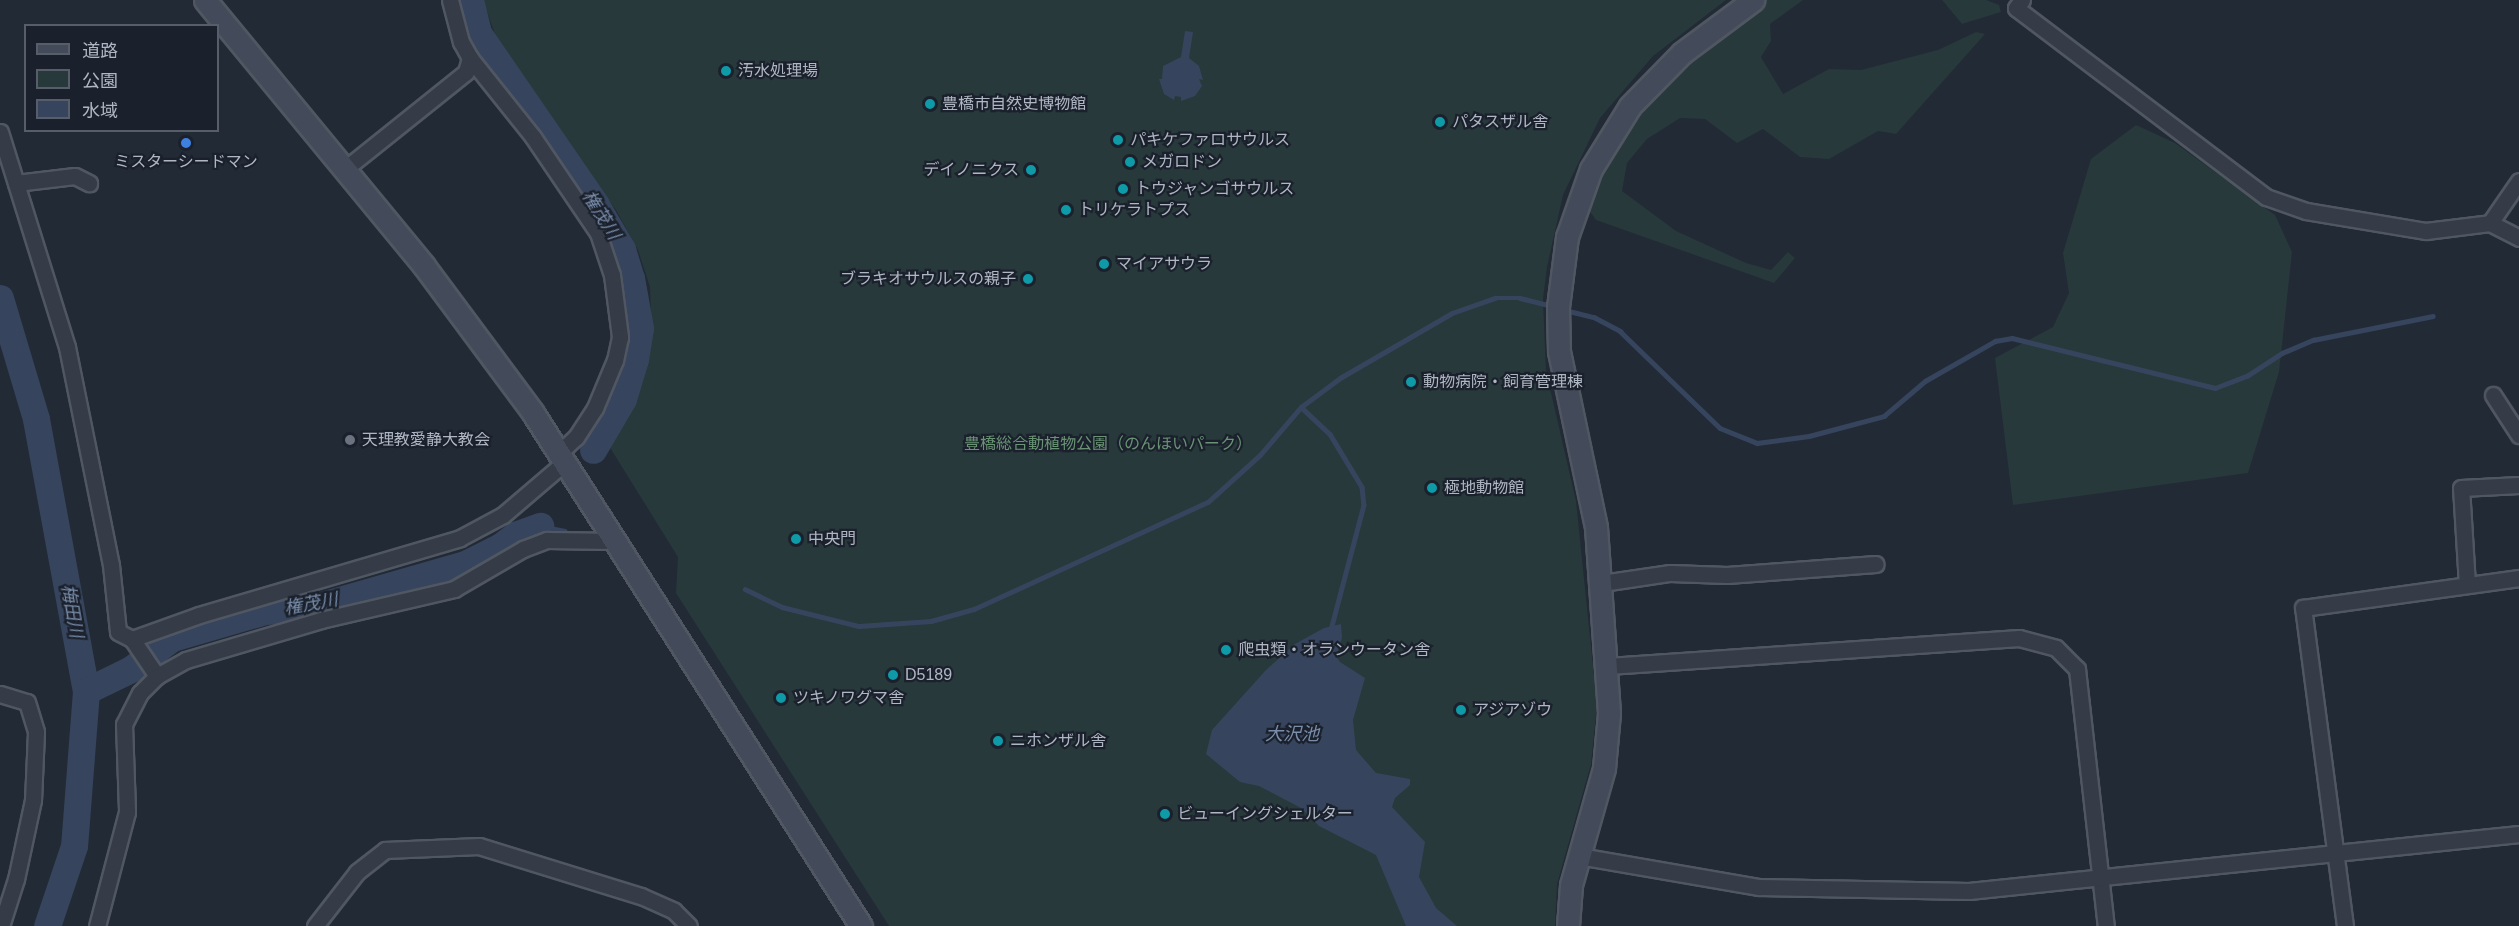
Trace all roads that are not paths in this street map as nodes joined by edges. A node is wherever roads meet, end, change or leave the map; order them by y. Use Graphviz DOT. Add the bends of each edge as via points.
graph roads {
  1 [pos="205,0"];
  2 [pos="450,0"];
  3 [pos="1753,0"];
  4 [pos="2022,0"];
  5 [pos="470,58"];
  6 [pos="0,132"];
  7 [pos="345,169"];
  8 [pos="2519,182"];
  9 [pos="16,183"];
  10 [pos="88,183"];
  11 [pos="2490,224"];
  12 [pos="2519,238"];
  13 [pos="2493,395"];
  14 [pos="2519,435"];
  15 [pos="562,457"];
  16 [pos="2519,485"];
  17 [pos="615,541"];
  18 [pos="1876,564"];
  19 [pos="2519,578"];
  20 [pos="1602,583"];
  21 [pos="2467,585"];
  22 [pos="133,641"];
  23 [pos="1608,666"];
  24 [pos="155,673"];
  25 [pos="0,694"];
  26 [pos="2519,834"];
  27 [pos="2335,852"];
  28 [pos="1578,856"];
  29 [pos="2100,880"];
  30 [pos="1,926"];
  31 [pos="97,926"];
  32 [pos="315,926"];
  33 [pos="689,926"];
  34 [pos="861,926"];
  35 [pos="1568,926"];
  36 [pos="2106,926"];
  37 [pos="2345,926"];
  1 -- 7 [label="street"];
  2 -- 5 [label="street" via="461,42"];
  3 -- 20 [label="street" via="1682,52 1630,106 1592,169 1567,237 1558,296 1558,351 1596,527"];
  4 -- 11 [label="street" via="2016,8 2266,197 2306,211 2426,231"];
  5 -- 7 [label="street" via="466,72"];
  5 -- 15 [label="street" via="533,137 598,233 612,275 620,337 615,360 595,408"];
  6 -- 9 [label="street"];
  7 -- 15 [label="street" via="465,318"];
  8 -- 11 [label="street"];
  9 -- 10 [label="street" via="75,176"];
  9 -- 22 [label="street" via="67,347 111,565 118,632"];
  11 -- 12 [label="street"];
  13 -- 14 [label="street"];
  15 -- 17 [label="street"];
  15 -- 22 [label="street" via="503,515 460,538 199,615"];
  16 -- 21 [label="street" via="2461,488"];
  17 -- 24 [label="street" via="547,540 523,549 454,589 321,620"];
  17 -- 34 [label="street"];
  18 -- 20 [label="street" via="1727,575 1670,573"];
  19 -- 21 [label="street"];
  20 -- 23 [label="street"];
  21 -- 27 [label="street" via="2303,608"];
  22 -- 24 [label="street"];
  23 -- 28 [label="street" via="1604,768"];
  23 -- 29 [label="street" via="2019,638 2056,648 2077,669"];
  24 -- 31 [label="street" via="124,724 127,812"];
  25 -- 30 [label="street" via="27,702 36,732 33,800"];
  26 -- 27 [label="street"];
  27 -- 29 [label="street"];
  27 -- 37 [label="street"];
  28 -- 29 [label="street" via="1759,887 1969,891"];
  28 -- 35 [label="street"];
  29 -- 36 [label="street"];
  32 -- 33 [label="street" via="323,910 357,872 385,850 479,846 641,896 674,911"];
}
